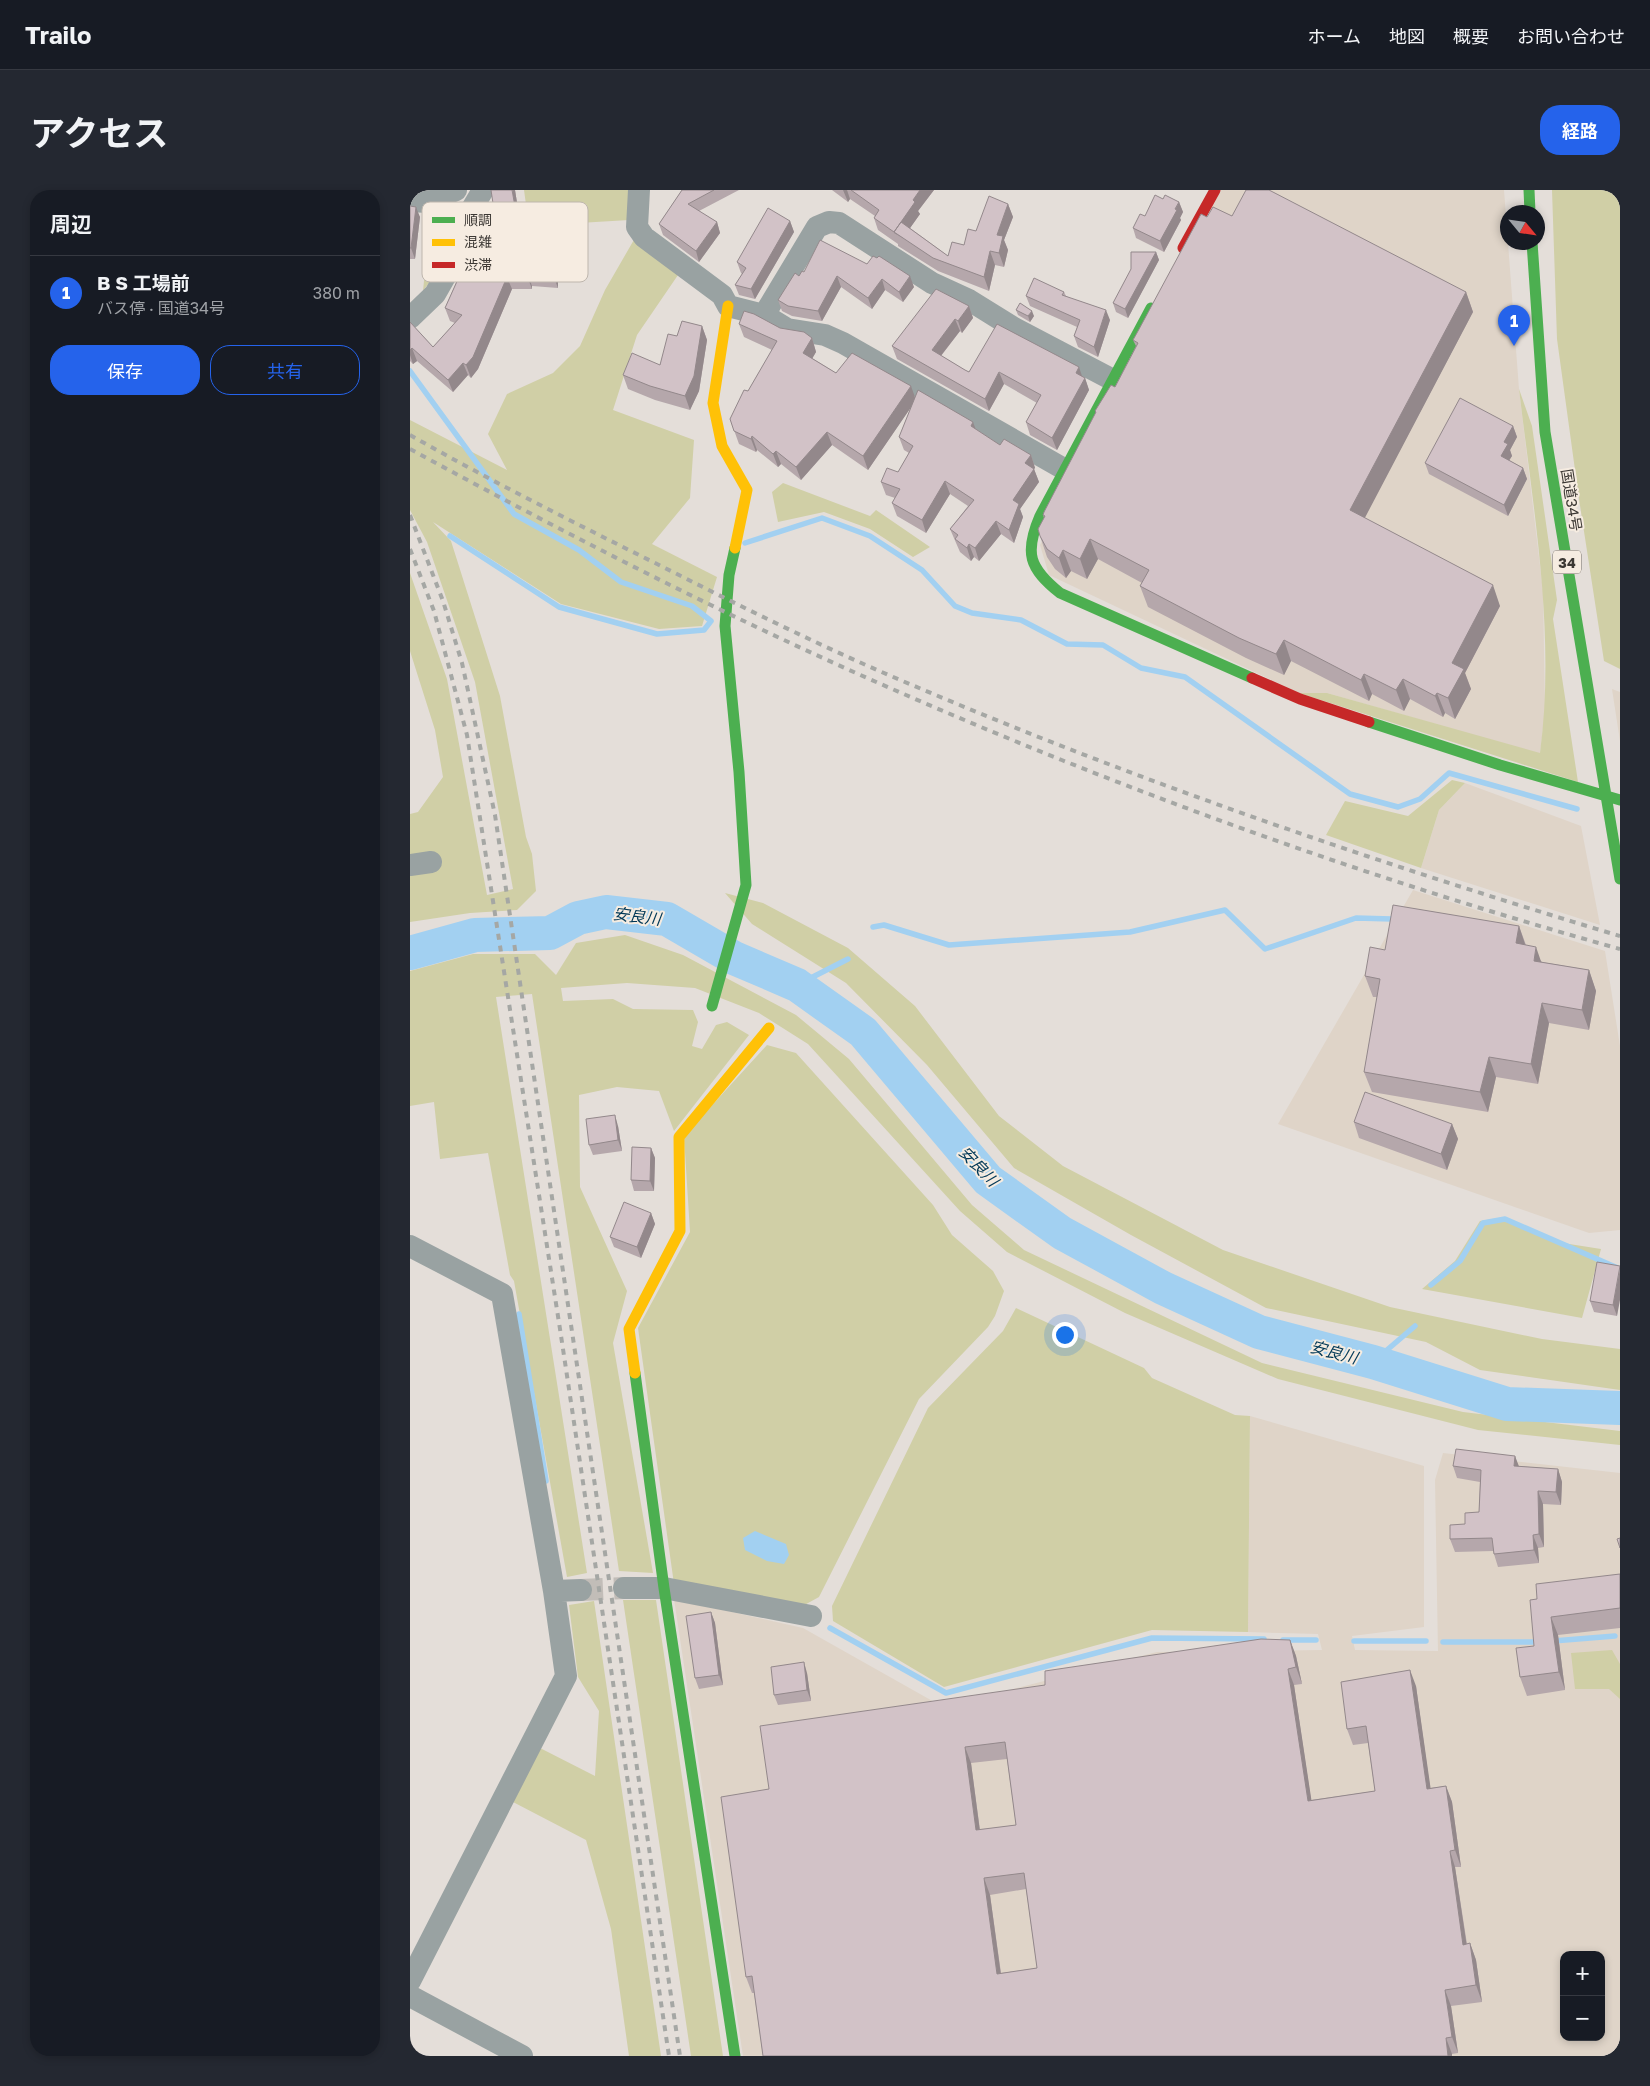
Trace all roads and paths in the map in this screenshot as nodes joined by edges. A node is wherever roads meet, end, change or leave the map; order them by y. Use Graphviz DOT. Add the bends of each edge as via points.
graph roads {
  1 [pos="456,190"];
  2 [pos="483,190"];
  3 [pos="639,190"];
  4 [pos="1215,190"];
  5 [pos="1529,190"];
  6 [pos="410,201"];
  7 [pos="476,202"];
  8 [pos="1530,205"];
  9 [pos="1533,250"];
  10 [pos="1178,259"];
  11 [pos="442,282"];
  12 [pos="1159,294"];
  13 [pos="728,306"];
  14 [pos="764,315"];
  15 [pos="410,318"];
  16 [pos="1113,380"];
  17 [pos="1064,469"];
  18 [pos="1606,796"];
  19 [pos="1620,800"];
  20 [pos="1620,879"];
  21 [pos="714,1002"];
  22 [pos="769,1028"];
  23 [pos="410,1246"];
  24 [pos="624,1588"];
  25 [pos="664,1588"];
  26 [pos="580,1590"];
  27 [pos="554,1591"];
  28 [pos="811,1616"];
  29 [pos="410,1981"];
  30 [pos="410,1996"];
  31 [pos="522,2056"];
  32 [pos="735,2056"];
  1 -- 6 [label="street" via="427,202"];
  2 -- 7 [label="street"];
  3 -- 13 [label="street" via="637,227 644,237 722,295"];
  4 -- 10 [label="main road"];
  5 -- 8 [label="main road"];
  9 -- 18 [label="main road, 国道34号 / 34" via="1545,432"];
  11 -- 15 [label="street" via="435,294"];
  12 -- 16 [label="main road"];
  13 -- 14 [label="street"];
  13 -- 21 [label="main road" via="713,403 722,446 747,490 730,575 725,626 746,884"];
  14 -- 16 [label="street" via="817,227 829,222 839,223 932,283"];
  14 -- 17 [label="street" via="787,329 825,335 843,343"];
  16 -- 17 [label="main road"];
  17 -- 18 [label="main road" via="1037,525 1030,548 1032,562 1043,580 1060,593 1300,698 1500,765"];
  18 -- 19 [label="main road"];
  18 -- 20 [label="main road, 国道34号 / 34"];
  22 -- 25 [label="main road" via="679,1136 680,1231 629,1329"];
  23 -- 27 [label="street" via="502,1294"];
  24 -- 25 [label="street"];
  25 -- 28 [label="street"];
  25 -- 32 [label="main road"];
  26 -- 27 [label="street"];
  27 -- 29 [label="street" via="566,1676"];
  30 -- 31 [label="street"];
}
